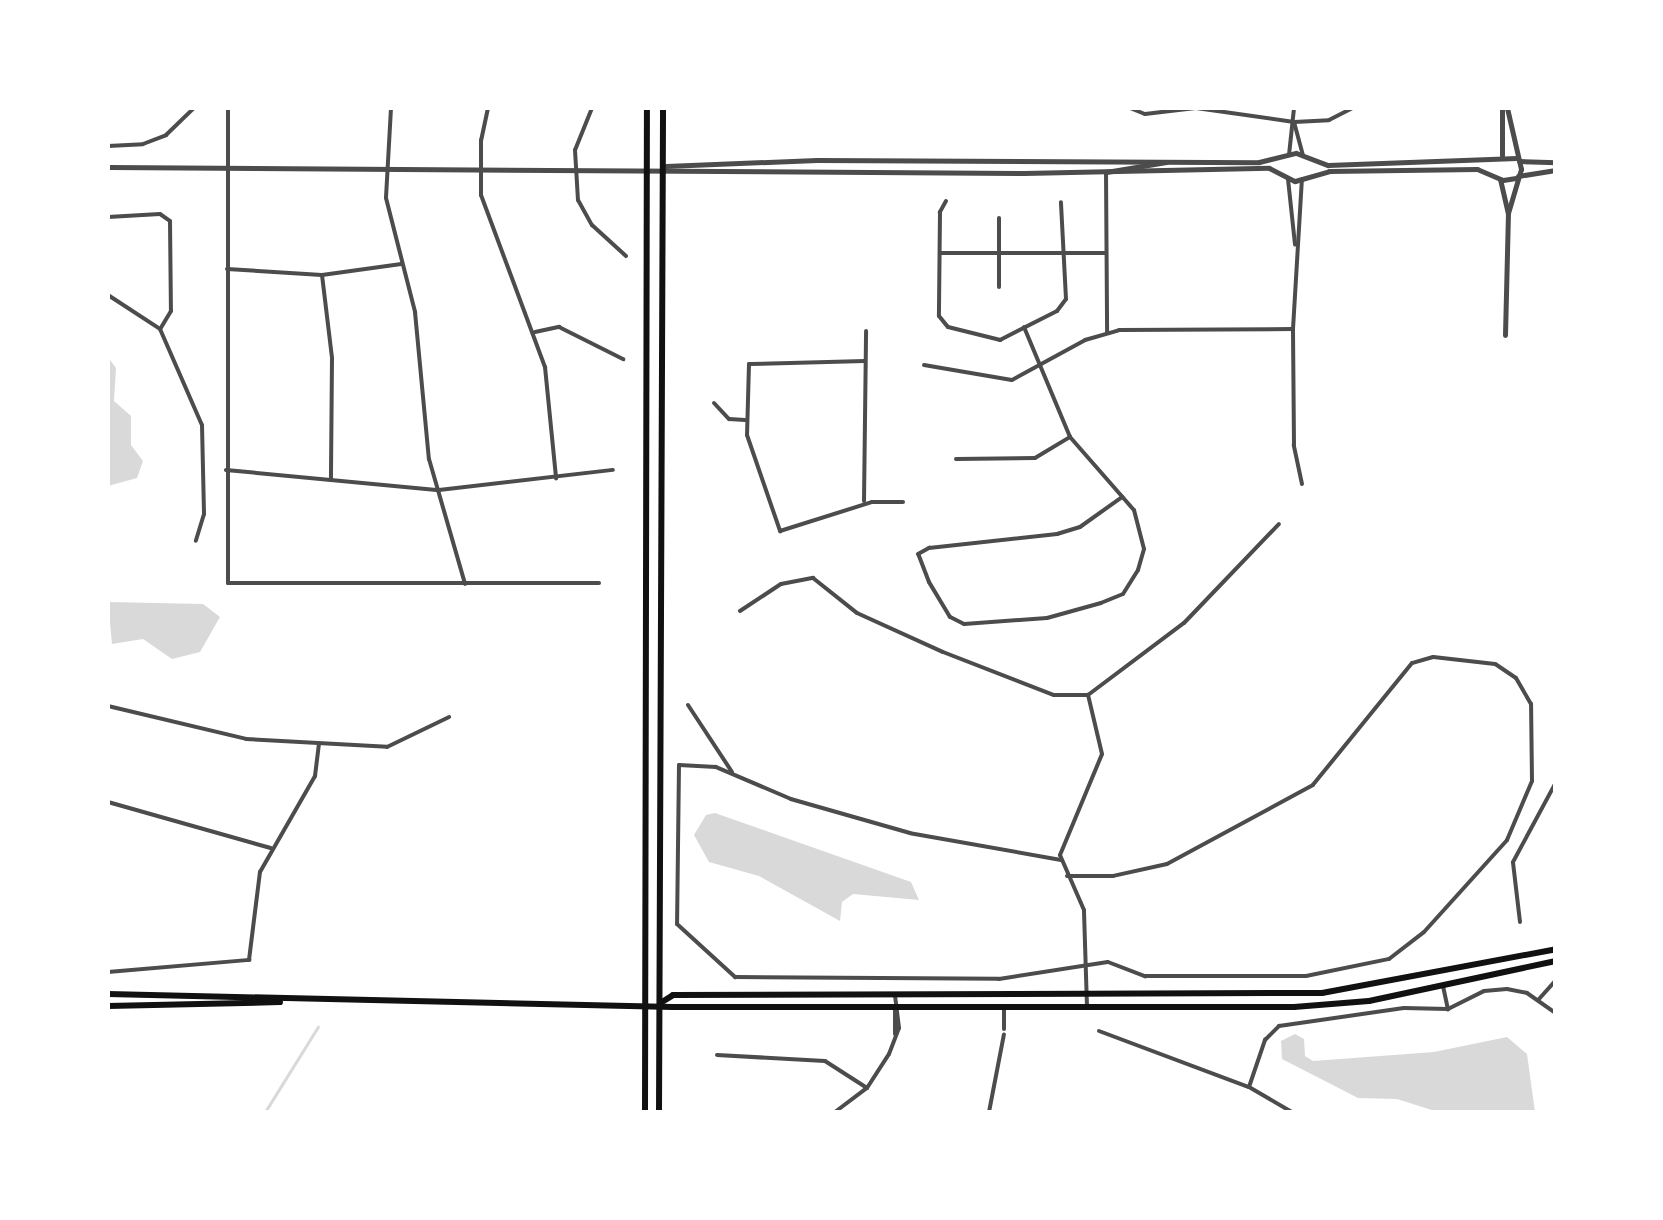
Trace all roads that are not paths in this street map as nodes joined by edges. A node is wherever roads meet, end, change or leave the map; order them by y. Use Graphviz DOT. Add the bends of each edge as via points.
graph roads {
  1 [pos="194,108"];
  2 [pos="228,108"];
  3 [pos="391,108"];
  4 [pos="488,108"];
  5 [pos="592,108"];
  6 [pos="647,108"];
  7 [pos="663,108"];
  8 [pos="1130,108"];
  9 [pos="1294,108"];
  10 [pos="1353,108"];
  11 [pos="1505,108"];
  12 [pos="1294,122"];
  13 [pos="108,146"];
  14 [pos="1288,156"];
  15 [pos="1304,156"];
  16 [pos="1500,156"];
  17 [pos="1518,159"];
  18 [pos="1179,160"];
  19 [pos="1556,162"];
  20 [pos="108,167"];
  21 [pos="228,167"];
  22 [pos="480,167"];
  23 [pos="574,167"];
  24 [pos="646,167"];
  25 [pos="663,167"];
  26 [pos="384,168"];
  27 [pos="1556,170"];
  28 [pos="1106,172"];
  29 [pos="1287,177"];
  30 [pos="1517,177"];
  31 [pos="1304,178"];
  32 [pos="1499,178"];
  33 [pos="946,201"];
  34 [pos="1060,202"];
  35 [pos="1508,212"];
  36 [pos="108,217"];
  37 [pos="999,218"];
  38 [pos="1296,250"];
  39 [pos="999,252"];
  40 [pos="939,253"];
  41 [pos="1066,253"];
  42 [pos="1106,253"];
  43 [pos="626,256"];
  44 [pos="401,264"];
  45 [pos="228,268"];
  46 [pos="322,275"];
  47 [pos="999,287"];
  48 [pos="108,295"];
  49 [pos="1024,327"];
  50 [pos="160,329"];
  51 [pos="1293,329"];
  52 [pos="866,331"];
  53 [pos="535,332"];
  54 [pos="1107,333"];
  55 [pos="1504,335"];
  56 [pos="623,359"];
  57 [pos="866,361"];
  58 [pos="924,365"];
  59 [pos="1040,366"];
  60 [pos="714,403"];
  61 [pos="745,420"];
  62 [pos="1070,437"];
  63 [pos="956,459"];
  64 [pos="226,470"];
  65 [pos="614,470"];
  66 [pos="556,479"];
  67 [pos="331,481"];
  68 [pos="1302,484"];
  69 [pos="438,490"];
  70 [pos="1122,497"];
  71 [pos="902,502"];
  72 [pos="864,504"];
  73 [pos="1278,524"];
  74 [pos="196,541"];
  75 [pos="599,583"];
  76 [pos="465,584"];
  77 [pos="740,611"];
  78 [pos="1088,695"];
  79 [pos="688,705"];
  80 [pos="108,706"];
  81 [pos="449,717"];
  82 [pos="320,744"];
  83 [pos="733,774"];
  84 [pos="1556,782"];
  85 [pos="108,802"];
  86 [pos="271,848"];
  87 [pos="1061,860"];
  88 [pos="1067,876"];
  89 [pos="1520,922"];
  90 [pos="1556,949"];
  91 [pos="1556,961"];
  92 [pos="1086,962"];
  93 [pos="108,972"];
  94 [pos="1440,974"];
  95 [pos="1556,980"];
  96 [pos="1443,986"];
  97 [pos="108,994"];
  98 [pos="896,994"];
  99 [pos="1087,994"];
  100 [pos="1539,999"];
  101 [pos="296,1000"];
  102 [pos="661,1002"];
  103 [pos="645,1004"];
  104 [pos="108,1006"];
  105 [pos="896,1007"];
  106 [pos="1004,1007"];
  107 [pos="1087,1007"];
  108 [pos="1448,1009"];
  109 [pos="1556,1012"];
  110 [pos="1099,1031"];
  111 [pos="717,1056"];
  112 [pos="1248,1087"];
  113 [pos="867,1088"];
  114 [pos="645,1112"];
  115 [pos="660,1112"];
  116 [pos="835,1112"];
  117 [pos="989,1112"];
  118 [pos="1292,1112"];
  1 -- 13 [label="street" via="166,135"];
  2 -- 21 [label="street"];
  3 -- 26 [label="street"];
  4 -- 22 [label="street"];
  5 -- 23 [label="street" via="578,132"];
  6 -- 24 [label="main road"];
  7 -- 25 [label="main road"];
  8 -- 12 [label="street" via="1145,114 1196,108"];
  9 -- 12 [label="street"];
  10 -- 12 [label="street" via="1329,120"];
  11 -- 16 [label="street"];
  11 -- 17 [label="street"];
  12 -- 14 [label="street"];
  12 -- 15 [label="street"];
  14 -- 15 [label="street"];
  14 -- 18 [label="street"];
  14 -- 29 [label="street"];
  15 -- 16 [label="street" via="1328,165"];
  15 -- 31 [label="street"];
  16 -- 17 [label="street"];
  16 -- 32 [label="street"];
  17 -- 19 [label="street"];
  17 -- 30 [label="street"];
  18 -- 25 [label="street"];
  18 -- 28 [label="street"];
  20 -- 21 [label="street"];
  21 -- 26 [label="street"];
  21 -- 45 [label="street"];
  22 -- 23 [label="street"];
  22 -- 26 [label="street"];
  22 -- 53 [label="street" via="492,238"];
  23 -- 24 [label="street"];
  23 -- 43 [label="street" via="578,200 592,225"];
  24 -- 25 [label="street"];
  24 -- 103 [label="main road"];
  25 -- 28 [label="street" via="695,173"];
  25 -- 102 [label="main road"];
  26 -- 44 [label="street"];
  27 -- 30 [label="street"];
  28 -- 29 [label="street" via="1269,168"];
  28 -- 42 [label="street"];
  29 -- 31 [label="street"];
  29 -- 38 [label="street"];
  30 -- 32 [label="street"];
  30 -- 35 [label="street"];
  31 -- 32 [label="street" via="1329,171 1478,168"];
  31 -- 38 [label="street"];
  32 -- 35 [label="street"];
  33 -- 40 [label="street"];
  34 -- 41 [label="street"];
  35 -- 55 [label="street"];
  36 -- 50 [label="street" via="160,214 170,221 171,311"];
  37 -- 39 [label="street"];
  38 -- 51 [label="street"];
  39 -- 40 [label="street"];
  39 -- 41 [label="street"];
  39 -- 47 [label="street"];
  40 -- 49 [label="street" via="944,324 995,340"];
  41 -- 42 [label="street"];
  41 -- 49 [label="street" via="1066,299"];
  42 -- 54 [label="street"];
  44 -- 46 [label="street"];
  44 -- 69 [label="street" via="415,312 422,416"];
  45 -- 46 [label="street"];
  45 -- 64 [label="street"];
  46 -- 67 [label="street" via="332,358"];
  48 -- 50 [label="street"];
  49 -- 59 [label="street"];
  50 -- 74 [label="street" via="202,425 204,514"];
  51 -- 54 [label="street"];
  51 -- 68 [label="street" via="1294,445"];
  52 -- 57 [label="street"];
  53 -- 56 [label="street" via="559,327"];
  53 -- 66 [label="street" via="554,410"];
  54 -- 59 [label="street"];
  57 -- 61 [label="street" via="749,364"];
  57 -- 72 [label="street"];
  58 -- 59 [label="street" via="1005,380"];
  59 -- 62 [label="street"];
  60 -- 61 [label="street" via="729,418"];
  61 -- 72 [label="street" via="780,531"];
  62 -- 63 [label="street" via="1035,458"];
  62 -- 70 [label="street"];
  64 -- 67 [label="street"];
  64 -- 76 [label="street" via="228,583"];
  65 -- 66 [label="street"];
  66 -- 69 [label="street"];
  67 -- 69 [label="street"];
  69 -- 76 [label="street"];
  70 -- 70 [label="street" via="1141,524 1144,548 1123,594 1047,618 964,624 950,617 918,554 1057,534 1080,527"];
  71 -- 72 [label="street"];
  73 -- 78 [label="street" via="1184,623"];
  75 -- 76 [label="street"];
  77 -- 78 [label="street" via="781,584 813,578 858,613 942,652 1054,695"];
  78 -- 87 [label="street" via="1102,754 1062,837"];
  79 -- 83 [label="street"];
  80 -- 82 [label="street" via="246,739"];
  81 -- 82 [label="street" via="388,747"];
  82 -- 86 [label="street" via="315,776"];
  83 -- 87 [label="street" via="791,799 910,833"];
  83 -- 92 [label="street" via="679,765 675,911 678,924 721,971 735,978 999,979"];
  84 -- 89 [label="street" via="1512,862"];
  85 -- 86 [label="street"];
  86 -- 93 [label="street" via="257,883 249,960"];
  87 -- 88 [label="street"];
  88 -- 92 [label="street" via="1084,910"];
  88 -- 92 [label="street" via="1114,876 1166,864 1313,785 1412,662 1495,664 1516,678 1531,704 1532,781 1507,840 1424,932 1389,960 1346,973 1266,977 1145,976 1123,964"];
  90 -- 94 [label="main road"];
  91 -- 96 [label="main road"];
  92 -- 99 [label="street"];
  94 -- 96 [label="main road"];
  94 -- 99 [label="main road" via="1322,994"];
  95 -- 100 [label="street"];
  96 -- 107 [label="main road" via="1327,1006"];
  96 -- 108 [label="street"];
  97 -- 101 [label="main road"];
  98 -- 99 [label="main road"];
  98 -- 102 [label="main road" via="673,995"];
  98 -- 105 [label="street"];
  99 -- 107 [label="street"];
  100 -- 108 [label="street" via="1506,989 1484,991"];
  100 -- 109 [label="street"];
  101 -- 103 [label="main road"];
  101 -- 104 [label="main road"];
  102 -- 103 [label="main road"];
  102 -- 105 [label="main road"];
  102 -- 115 [label="main road"];
  103 -- 114 [label="main road"];
  105 -- 106 [label="main road"];
  105 -- 113 [label="street" via="894,1034"];
  106 -- 107 [label="main road"];
  106 -- 117 [label="street"];
  108 -- 112 [label="street" via="1404,1008 1279,1026 1265,1040"];
  110 -- 112 [label="street"];
  111 -- 113 [label="street" via="824,1060"];
  112 -- 118 [label="street"];
  113 -- 116 [label="street"];
}
